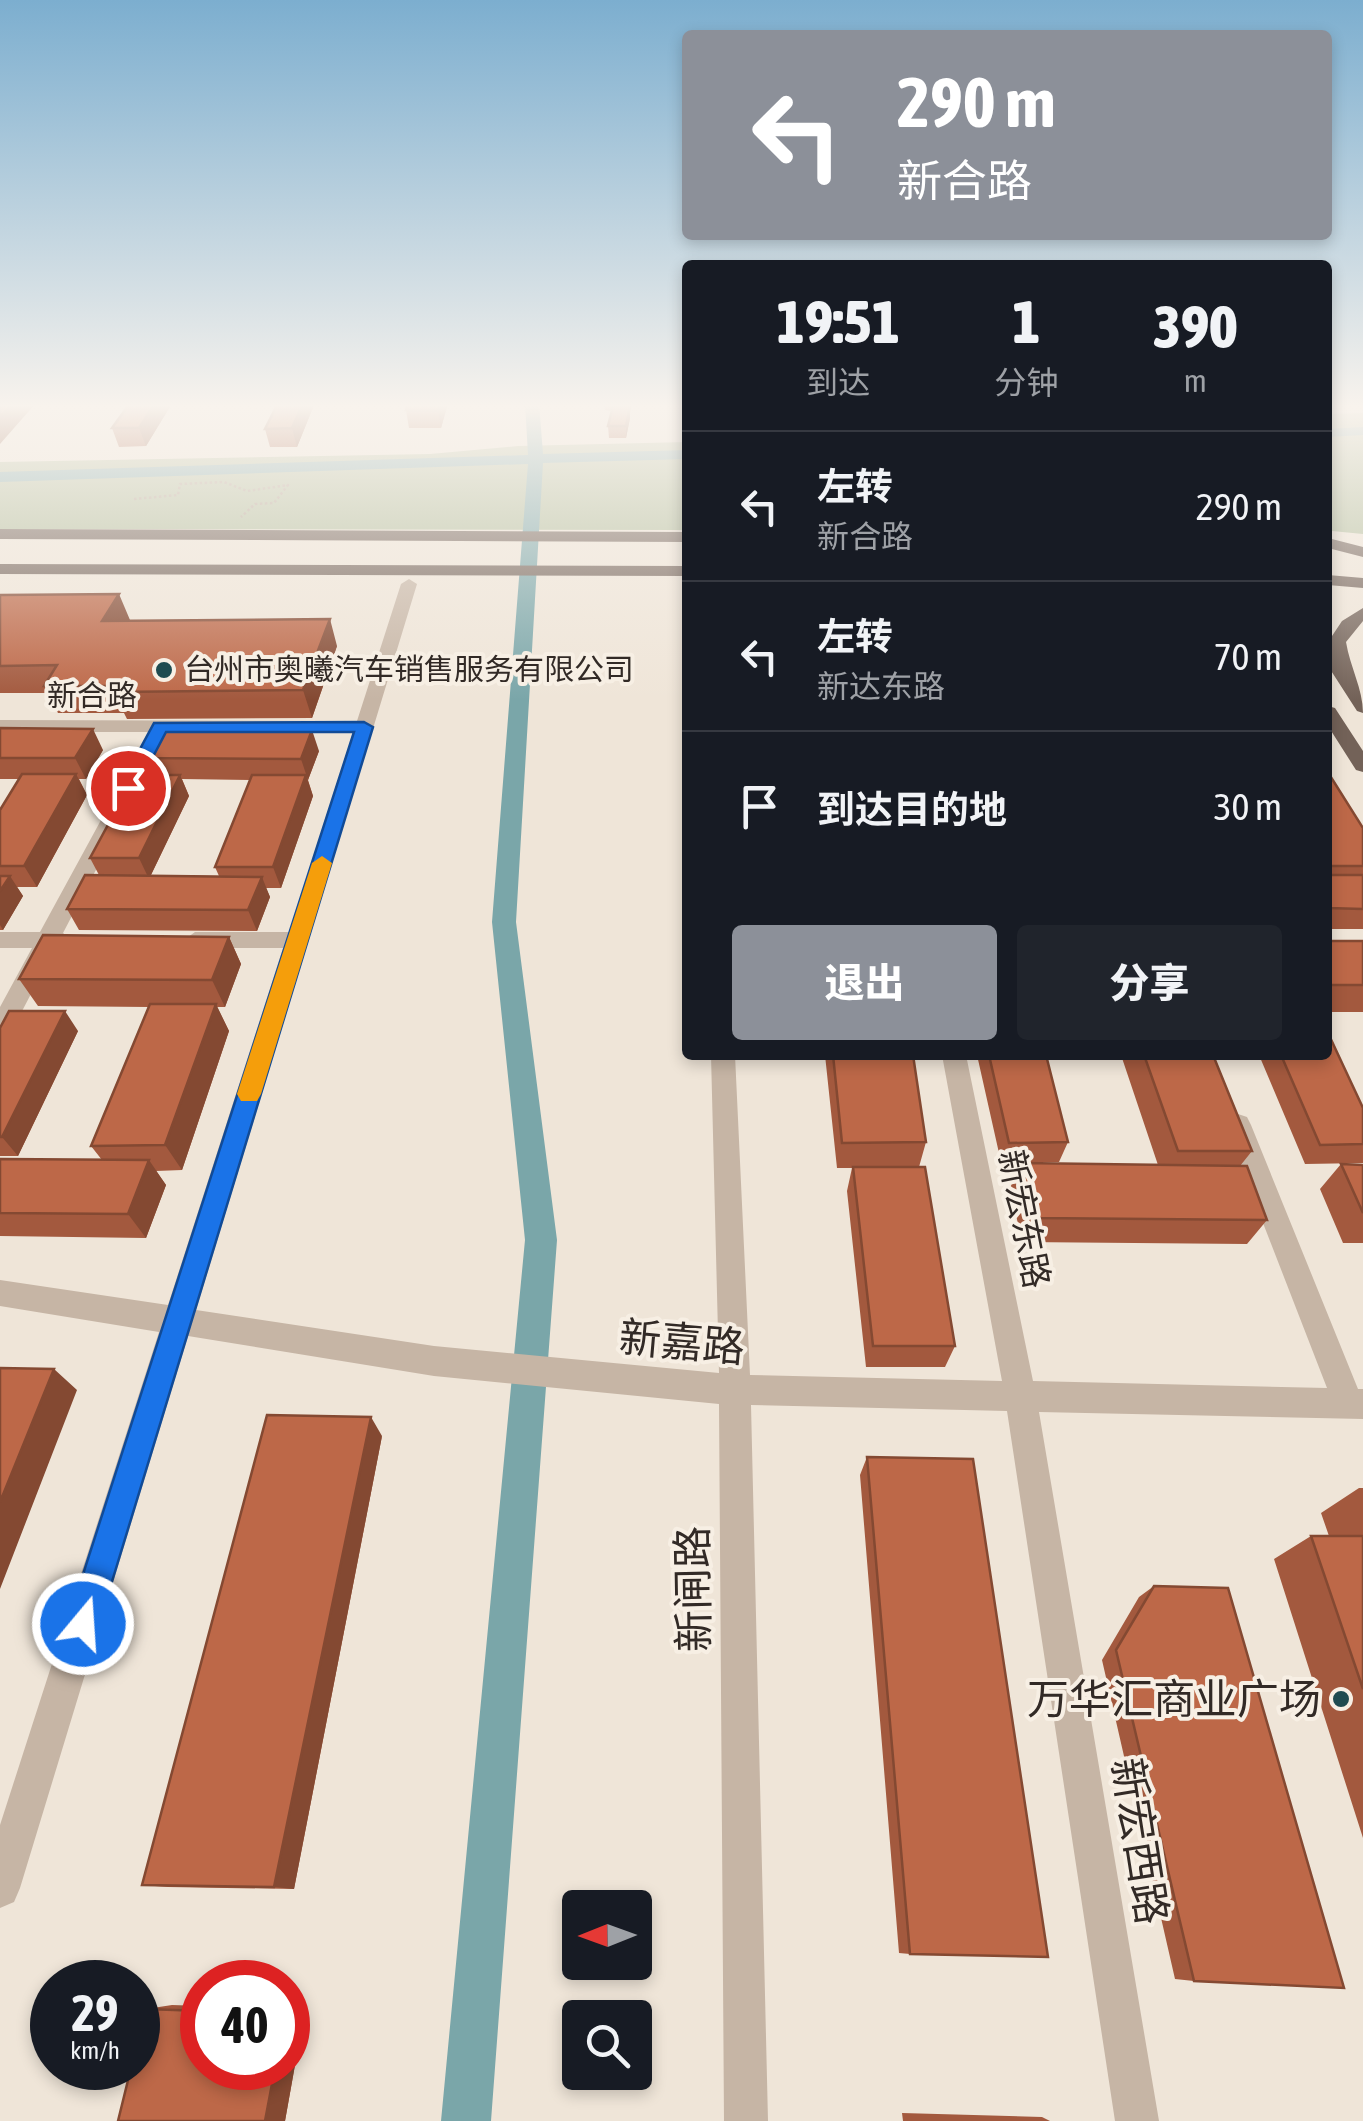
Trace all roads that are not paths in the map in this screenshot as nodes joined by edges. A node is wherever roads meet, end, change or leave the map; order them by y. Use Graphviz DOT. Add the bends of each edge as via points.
graph roads {
  1 [pos="326,536"];
  2 [pos="682,537"];
  3 [pos="3,541"];
  4 [pos="516,541"];
  5 [pos="575,541"];
  6 [pos="1332,545"];
  7 [pos="356,546"];
  8 [pos="682,546"];
  9 [pos="1363,552"];
  10 [pos="1332,560"];
  11 [pos="1363,563"];
  12 [pos="368,570"];
  13 [pos="682,570"];
  14 [pos="511,577"];
  15 [pos="575,577"];
  16 [pos="3,578"];
  17 [pos="1332,580"];
  18 [pos="1363,583"];
  19 [pos="302,584"];
  20 [pos="409,584"];
  21 [pos="682,584"];
  22 [pos="1363,614"];
  23 [pos="1332,659"];
  24 [pos="1342,678"];
  25 [pos="1363,708"];
  26 [pos="0,726"];
  27 [pos="160,726"];
  28 [pos="364,727"];
  29 [pos="1334,733"];
  30 [pos="1363,766"];
  31 [pos="0,940"];
  32 [pos="47,940"];
  33 [pos="86,940"];
  34 [pos="163,940"];
  35 [pos="298,940"];
  36 [pos="0,1029"];
  37 [pos="723,1060"];
  38 [pos="955,1060"];
  39 [pos="1225,1092"];
  40 [pos="0,1293"];
  41 [pos="178,1322"];
  42 [pos="734,1390"];
  43 [pos="1020,1398"];
  44 [pos="1356,1404"];
  45 [pos="0,1888"];
  46 [pos="746,2121"];
  47 [pos="1138,2121"];
  1 -- 3 [label="main road"];
  1 -- 4 [label="main road"];
  1 -- 7 [label="main road"];
  2 -- 5 [label="main road"];
  3 -- 7 [label="main road"];
  4 -- 5 [label="main road"];
  4 -- 7 [label="main road"];
  5 -- 8 [label="main road"];
  6 -- 9 [label="main road"];
  10 -- 11 [label="main road"];
  12 -- 14 [label="main road"];
  12 -- 16 [label="main road"];
  12 -- 19 [label="main road"];
  13 -- 15 [label="main road"];
  14 -- 15 [label="main road"];
  14 -- 20 [label="main road"];
  15 -- 21 [label="main road"];
  16 -- 19 [label="main road"];
  17 -- 18 [label="main road"];
  19 -- 20 [label="main road"];
  20 -- 28 [label="street"];
  22 -- 24 [label="main road" via="1337,642"];
  23 -- 24 [label="main road"];
  24 -- 25 [label="main road"];
  26 -- 27 [label="street, 新合路"];
  27 -- 28 [label="street, 新合路"];
  27 -- 32 [label="street"];
  28 -- 35 [label="street"];
  29 -- 30 [label="main road"];
  31 -- 32 [label="street"];
  32 -- 33 [label="street"];
  32 -- 36 [label="street"];
  34 -- 35 [label="street"];
  35 -- 41 [label="street"];
  37 -- 42 [label="street, 新闸路"];
  38 -- 43 [label="street, 新宏东路"];
  39 -- 44 [label="street"];
  40 -- 41 [label="street, 新嘉路"];
  41 -- 42 [label="street, 新嘉路" via="434,1361"];
  41 -- 45 [label="street"];
  42 -- 43 [label="street, 新嘉路"];
  42 -- 46 [label="street, 新闸路"];
  43 -- 44 [label="street, 新嘉路"];
  43 -- 47 [label="street, 新宏西路"];
}
